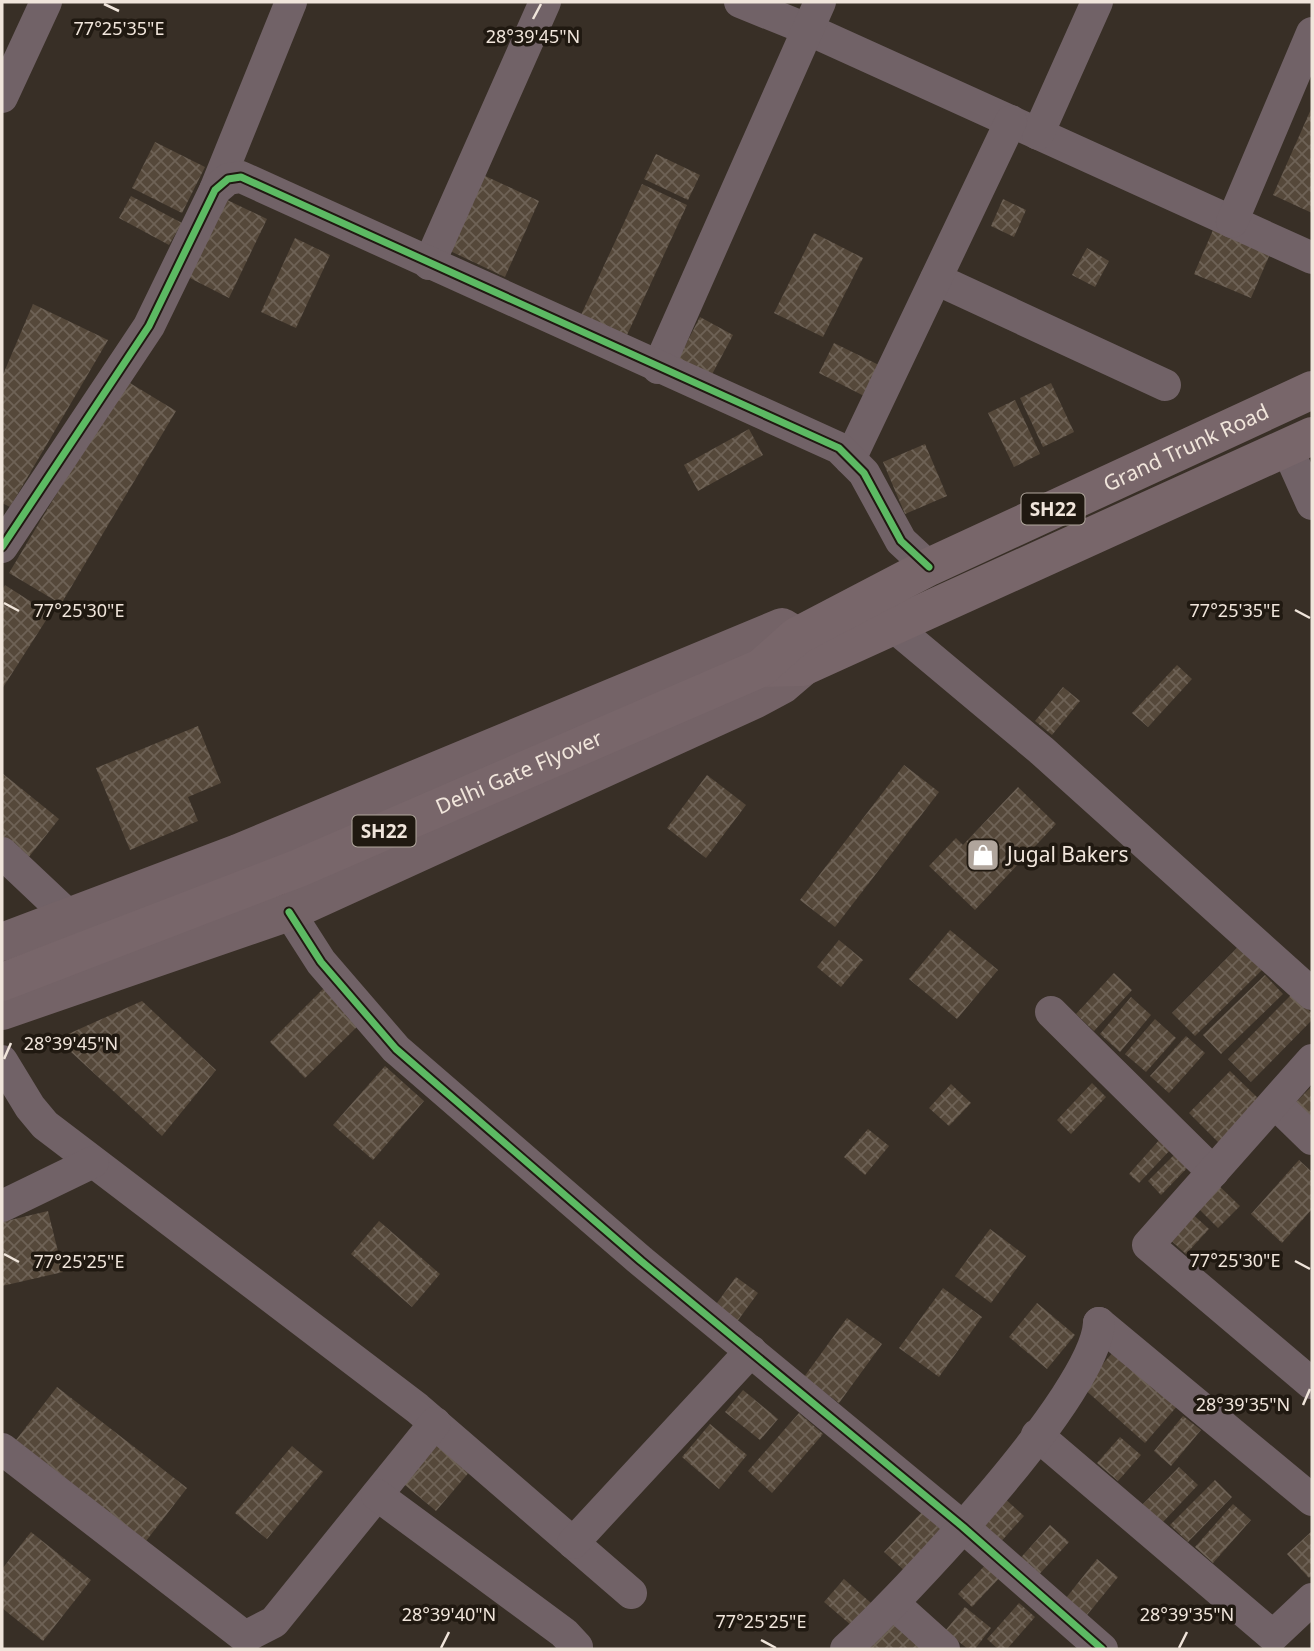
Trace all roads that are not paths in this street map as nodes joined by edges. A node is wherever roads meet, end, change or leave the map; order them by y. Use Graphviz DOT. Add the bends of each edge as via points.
graph roads {
  1 [pos="46,2"];
  2 [pos="291,2"];
  3 [pos="545,2"];
  4 [pos="740,2"];
  5 [pos="1097,2"];
  6 [pos="814,15"];
  7 [pos="1312,33"];
  8 [pos="2,97"];
  9 [pos="1025,127"];
  10 [pos="215,190"];
  11 [pos="1232,222"];
  12 [pos="1312,258"];
  13 [pos="429,264"];
  14 [pos="936,279"];
  15 [pos="658,368"];
  16 [pos="1165,385"];
  17 [pos="1312,390"];
  18 [pos="1299,441"];
  19 [pos="850,459"];
  20 [pos="1312,504"];
  21 [pos="2,547"];
  22 [pos="929,567"];
  23 [pos="893,626"];
  24 [pos="800,652"];
  25 [pos="2,853"];
  26 [pos="289,912"];
  27 [pos="71,918"];
  28 [pos="2,942"];
  29 [pos="2,982"];
  30 [pos="1312,994"];
  31 [pos="2,1010"];
  32 [pos="1051,1012"];
  33 [pos="1312,1060"];
  34 [pos="2,1061"];
  35 [pos="1275,1103"];
  36 [pos="1312,1139"];
  37 [pos="93,1162"];
  38 [pos="1213,1172"];
  39 [pos="2,1206"];
  40 [pos="751,1351"];
  41 [pos="1311,1384"];
  42 [pos="435,1423"];
  43 [pos="1037,1435"];
  44 [pos="2,1450"];
  45 [pos="377,1495"];
  46 [pos="1312,1500"];
  47 [pos="963,1527"];
  48 [pos="573,1543"];
  49 [pos="631,1594"];
  50 [pos="1312,1599"];
  51 [pos="894,1604"];
  52 [pos="253,1643"];
  53 [pos="575,1649"];
  54 [pos="846,1649"];
  55 [pos="944,1649"];
  56 [pos="1102,1649"];
  1 -- 8 [label="street"];
  2 -- 10 [label="street"];
  3 -- 13 [label="street"];
  4 -- 6 [label="street"];
  5 -- 9 [label="street"];
  6 -- 9 [label="street"];
  6 -- 15 [label="street"];
  7 -- 11 [label="street"];
  9 -- 11 [label="street"];
  9 -- 14 [label="street"];
  10 -- 13 [label="street" via="228,179 241,177"];
  10 -- 21 [label="street" via="149,326"];
  11 -- 12 [label="street"];
  13 -- 15 [label="street"];
  14 -- 16 [label="street"];
  14 -- 19 [label="street"];
  15 -- 19 [label="street" via="839,448"];
  17 -- 22 [label="highway, Grand Trunk Road / SH22"];
  18 -- 20 [label="street"];
  18 -- 23 [label="highway, Grand Trunk Road"];
  19 -- 22 [label="street" via="864,473 901,541"];
  22 -- 24 [label="highway, Grand Trunk Road / SH22"];
  23 -- 24 [label="highway, Grand Trunk Road"];
  23 -- 30 [label="street" via="1041,750"];
  24 -- 26 [label="main road" via="782,685 754,700"];
  24 -- 27 [label="main road" via="782,627"];
  24 -- 29 [label="highway, Delhi Gate Flyover / SH22" via="299,868"];
  25 -- 27 [label="street"];
  26 -- 31 [label="main road"];
  26 -- 40 [label="street" via="321,962 396,1049"];
  27 -- 28 [label="main road"];
  32 -- 38 [label="street"];
  33 -- 35 [label="street"];
  34 -- 37 [label="street" via="46,1125"];
  35 -- 36 [label="street"];
  35 -- 38 [label="street"];
  37 -- 39 [label="street"];
  37 -- 42 [label="street"];
  38 -- 41 [label="street" via="1149,1245"];
  40 -- 47 [label="street"];
  40 -- 48 [label="street"];
  42 -- 45 [label="street"];
  42 -- 48 [label="street"];
  43 -- 46 [label="street" via="1091,1358 1099,1323"];
  43 -- 47 [label="street"];
  43 -- 50 [label="street" via="1273,1636"];
  44 -- 52 [label="street"];
  45 -- 52 [label="street"];
  45 -- 53 [label="street" via="564,1633"];
  47 -- 51 [label="street"];
  47 -- 56 [label="street"];
  48 -- 49 [label="street"];
  51 -- 54 [label="street"];
  51 -- 55 [label="street"];
}
